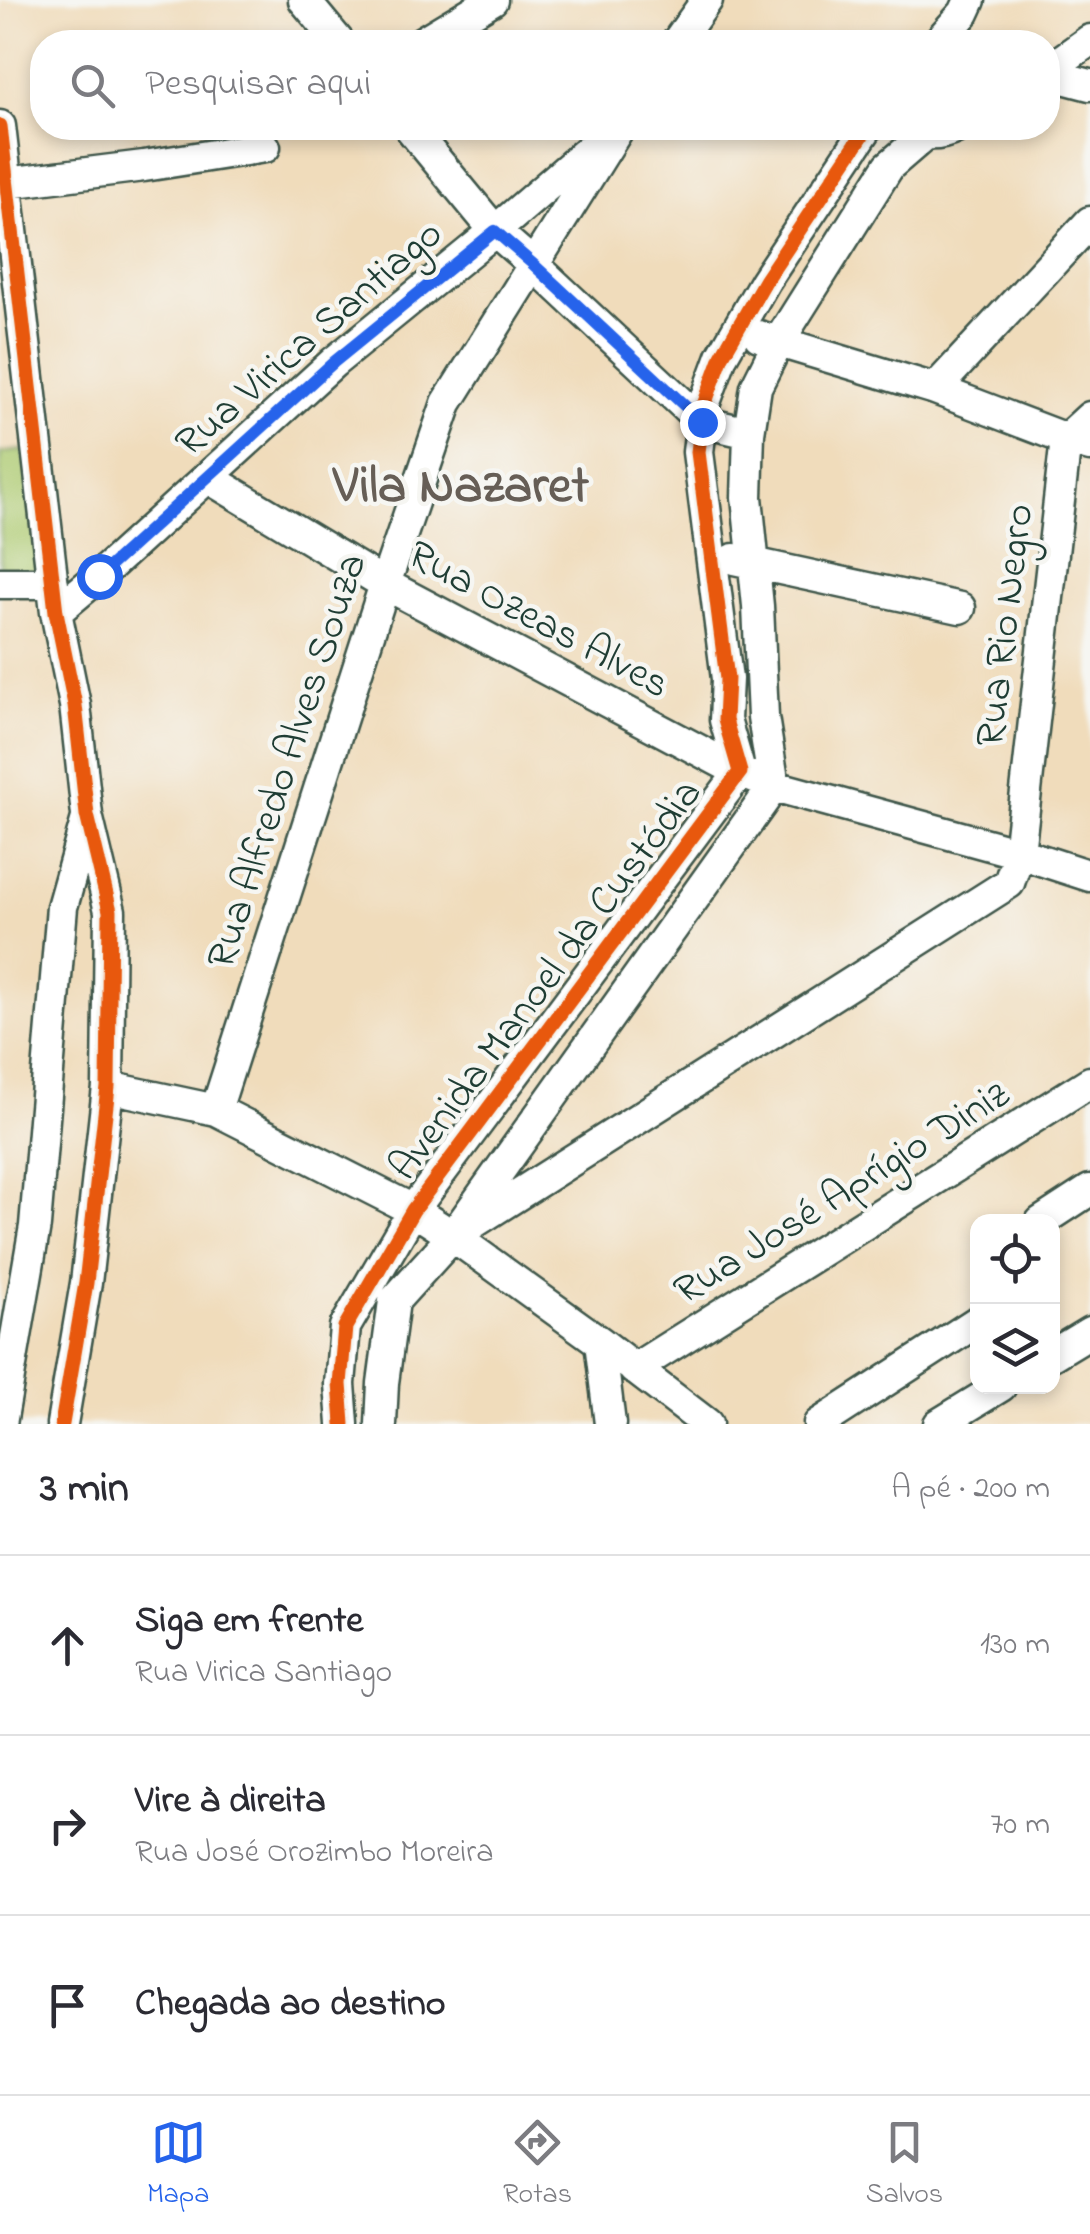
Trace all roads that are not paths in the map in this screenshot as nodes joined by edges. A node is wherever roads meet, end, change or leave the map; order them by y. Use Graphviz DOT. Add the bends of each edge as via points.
graph roads {
  1 [pos="304,0"];
  2 [pos="492,0"];
  3 [pos="707,0"];
  4 [pos="959,4"];
  5 [pos="329,30"];
  6 [pos="442,30"];
  7 [pos="686,30"];
  8 [pos="945,30"];
  9 [pos="1090,40"];
  10 [pos="1060,63"];
  11 [pos="1060,76"];
  12 [pos="1090,85"];
  13 [pos="0,126"];
  14 [pos="420,140"];
  15 [pos="604,140"];
  16 [pos="611,140"];
  17 [pos="859,140"];
  18 [pos="909,140"];
  19 [pos="265,147"];
  20 [pos="7,183"];
  21 [pos="1090,222"];
  22 [pos="495,231"];
  23 [pos="534,265"];
  24 [pos="738,329"];
  25 [pos="779,342"];
  26 [pos="936,389"];
  27 [pos="1090,417"];
  28 [pos="702,422"];
  29 [pos="748,433"];
  30 [pos="1078,443"];
  31 [pos="207,476"];
  32 [pos="712,556"];
  33 [pos="754,562"];
  34 [pos="0,583"];
  35 [pos="385,584"];
  36 [pos="54,597"];
  37 [pos="960,608"];
  38 [pos="740,772"];
  39 [pos="774,786"];
  40 [pos="88,815"];
  41 [pos="1018,853"];
  42 [pos="1090,876"];
  43 [pos="1090,1082"];
  44 [pos="108,1087"];
  45 [pos="216,1110"];
  46 [pos="1090,1190"];
  47 [pos="413,1210"];
  48 [pos="1052,1214"];
  49 [pos="454,1236"];
  50 [pos="970,1327"];
  51 [pos="1090,1332"];
  52 [pos="600,1342"];
  53 [pos="1060,1350"];
  54 [pos="634,1369"];
  55 [pos="987,1394"];
  56 [pos="1,1424"];
  57 [pos="62,1424"];
  58 [pos="343,1424"];
  59 [pos="382,1424"];
  60 [pos="610,1424"];
  61 [pos="707,1424"];
  62 [pos="819,1424"];
  63 [pos="940,1424"];
  1 -- 5 [label="street"];
  2 -- 6 [label="street"];
  3 -- 7 [label="street"];
  4 -- 8 [label="street"];
  9 -- 10 [label="street"];
  11 -- 12 [label="street"];
  13 -- 20 [label="street"];
  14 -- 22 [label="street"];
  15 -- 22 [label="street, Rua Virica Santiago"];
  16 -- 23 [label="street, Rua Alfredo Alves Souza"];
  17 -- 24 [label="street, Avenida Manoel da Custódia"];
  18 -- 25 [label="street"];
  19 -- 20 [label="street"];
  20 -- 36 [label="street"];
  21 -- 26 [label="street"];
  22 -- 23 [label="street"];
  22 -- 31 [label="street, Rua Virica Santiago"];
  23 -- 28 [label="street"];
  23 -- 35 [label="street, Rua Alfredo Alves Souza" via="447,403"];
  24 -- 25 [label="street"];
  24 -- 28 [label="street, Avenida Manoel da Custódia" via="722,356"];
  25 -- 26 [label="street"];
  25 -- 29 [label="street" via="756,386"];
  26 -- 30 [label="street"];
  27 -- 30 [label="street"];
  28 -- 29 [label="street"];
  28 -- 32 [label="street, Avenida Manoel da Custódia" via="698,452"];
  29 -- 33 [label="street"];
  30 -- 41 [label="street, Rua Rio Negro"];
  31 -- 35 [label="street, Rua Ozeas Alves"];
  31 -- 36 [label="street, Rua Virica Santiago" via="99,576"];
  32 -- 33 [label="street"];
  32 -- 38 [label="street, Avenida Manoel da Custódia" via="726,720"];
  33 -- 37 [label="street"];
  33 -- 39 [label="street" via="762,717"];
  34 -- 36 [label="street"];
  35 -- 38 [label="street, Rua Ozeas Alves"];
  35 -- 45 [label="street, Rua Alfredo Alves Souza"];
  36 -- 40 [label="street"];
  38 -- 39 [label="street, Rua Ozeas Alves"];
  38 -- 47 [label="street, Avenida Manoel da Custódia"];
  39 -- 41 [label="street, Rua Ozeas Alves"];
  39 -- 49 [label="street, Avenida Manoel da Custódia"];
  40 -- 44 [label="street" via="110,911"];
  40 -- 56 [label="street" via="62,908 35,1226"];
  41 -- 42 [label="street, Rua Ozeas Alves"];
  41 -- 49 [label="street" via="1009,883"];
  43 -- 54 [label="street, Rua José Aprígio Diniz"];
  44 -- 45 [label="street"];
  44 -- 57 [label="street"];
  45 -- 47 [label="street"];
  46 -- 48 [label="street"];
  47 -- 49 [label="street"];
  47 -- 58 [label="street, Avenida Manoel da Custódia" via="345,1327"];
  49 -- 52 [label="street"];
  49 -- 59 [label="street, Avenida Manoel da Custódia" via="394,1302"];
  50 -- 62 [label="street"];
  51 -- 53 [label="street"];
  52 -- 54 [label="street"];
  52 -- 60 [label="street"];
  54 -- 61 [label="street"];
  55 -- 63 [label="street"];
}
